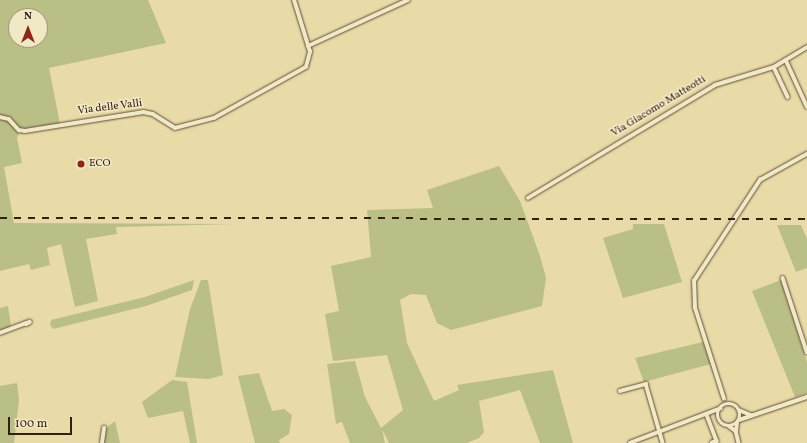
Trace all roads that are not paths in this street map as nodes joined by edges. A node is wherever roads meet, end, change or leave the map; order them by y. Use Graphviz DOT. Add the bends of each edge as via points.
graph roads {
  1 [pos="294,0"];
  2 [pos="408,0"];
  3 [pos="308,46"];
  4 [pos="807,47"];
  5 [pos="786,60"];
  6 [pos="774,67"];
  7 [pos="788,97"];
  8 [pos="807,106"];
  9 [pos="0,117"];
  10 [pos="807,154"];
  11 [pos="528,198"];
  12 [pos="783,278"];
  13 [pos="29,323"];
  14 [pos="0,333"];
  15 [pos="807,352"];
  16 [pos="620,391"];
  17 [pos="807,397"];
  18 [pos="724,398"];
  19 [pos="732,404"];
  20 [pos="722,408"];
  21 [pos="739,410"];
  22 [pos="707,415"];
  23 [pos="752,415"];
  24 [pos="719,419"];
  25 [pos="738,422"];
  26 [pos="728,426"];
  27 [pos="104,428"];
  28 [pos="736,431"];
  29 [pos="660,432"];
  30 [pos="102,443"];
  31 [pos="630,443"];
  32 [pos="662,443"];
  33 [pos="712,443"];
  34 [pos="740,443"];
  1 -- 3 [label="street"];
  2 -- 3 [label="street"];
  3 -- 9 [label="street, Via delle Valli" via="310,59 302,70 224,113 180,128 171,127 149,112 61,123 25,131 19,130 9,118"];
  4 -- 5 [label="street, Via Giacomo Matteotti"];
  5 -- 6 [label="street, Via Giacomo Matteotti"];
  5 -- 8 [label="street"];
  6 -- 7 [label="street"];
  6 -- 11 [label="street, Via Giacomo Matteotti" via="715,85"];
  10 -- 18 [label="street" via="760,180 696,276 692,294"];
  12 -- 15 [label="street"];
  13 -- 14 [label="street"];
  16 -- 29 [label="street" via="646,384"];
  17 -- 23 [label="street"];
  18 -- 19 [label="street"];
  18 -- 20 [label="street"];
  19 -- 20 [label="street"];
  19 -- 21 [label="street"];
  20 -- 22 [label="street"];
  20 -- 24 [label="street"];
  21 -- 23 [label="street"];
  21 -- 25 [label="street"];
  22 -- 24 [label="street"];
  22 -- 29 [label="street"];
  22 -- 33 [label="street" via="717,441"];
  23 -- 25 [label="street"];
  24 -- 26 [label="street"];
  25 -- 26 [label="street"];
  25 -- 28 [label="street"];
  26 -- 28 [label="street"];
  27 -- 30 [label="street"];
  28 -- 34 [label="street"];
  29 -- 31 [label="street"];
  29 -- 32 [label="street"];
}
